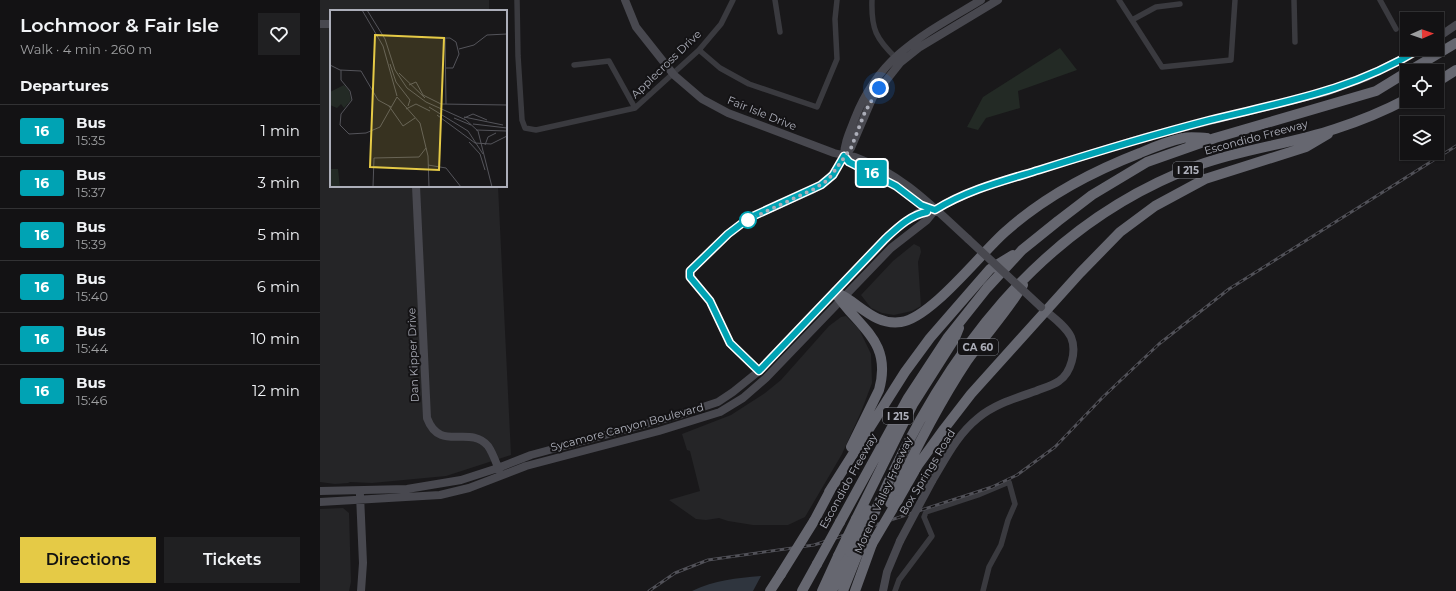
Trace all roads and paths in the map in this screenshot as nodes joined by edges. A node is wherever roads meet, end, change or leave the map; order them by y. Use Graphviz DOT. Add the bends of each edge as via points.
graph roads {
  1 [pos="517,0"];
  2 [pos="625,0"];
  3 [pos="732,0"];
  4 [pos="775,0"];
  5 [pos="837,0"];
  6 [pos="872,0"];
  7 [pos="981,0"];
  8 [pos="998,0"];
  9 [pos="1119,0"];
  10 [pos="1235,0"];
  11 [pos="1294,0"];
  12 [pos="1380,0"];
  13 [pos="1180,4"];
  14 [pos="1132,20"];
  15 [pos="1456,25"];
  16 [pos="1396,29"];
  17 [pos="780,32"];
  18 [pos="1444,33"];
  19 [pos="1295,42"];
  20 [pos="1456,43"];
  21 [pos="699,50"];
  22 [pos="1407,56"];
  23 [pos="897,60"];
  24 [pos="1421,64"];
  25 [pos="574,65"];
  26 [pos="1456,70"];
  27 [pos="674,75"];
  28 [pos="1400,77"];
  29 [pos="1444,78"];
  30 [pos="1400,102"];
  31 [pos="635,108"];
  32 [pos="1334,129"];
  33 [pos="1215,138"];
  34 [pos="844,156"];
  35 [pos="416,187"];
  36 [pos="935,210"];
  37 [pos="1057,248"];
  38 [pos="1022,250"];
  39 [pos="1031,273"];
  40 [pos="835,292"];
  41 [pos="843,298"];
  42 [pos="1044,309"];
  43 [pos="965,315"];
  44 [pos="759,371"];
  45 [pos="498,468"];
  46 [pos="502,476"];
  47 [pos="320,491"];
  48 [pos="360,491"];
  49 [pos="829,492"];
  50 [pos="360,500"];
  51 [pos="320,502"];
  52 [pos="894,502"];
  53 [pos="872,509"];
  54 [pos="361,591"];
  55 [pos="770,591"];
  56 [pos="802,591"];
  57 [pos="822,591"];
  58 [pos="832,591"];
  59 [pos="843,591"];
  60 [pos="855,591"];
  61 [pos="883,591"];
  62 [pos="894,591"];
  63 [pos="983,591"];
  1 -- 31 [label="street, Applecross Drive" via="518,56 525,128 552,128"];
  2 -- 27 [label="street, Fair Isle Drive" via="636,27"];
  3 -- 21 [label="street, Applecross Drive" via="721,24"];
  4 -- 17 [label="street"];
  5 -- 21 [label="street" via="837,59 817,107 749,84 720,68"];
  6 -- 23 [label="street" via="875,33"];
  7 -- 23 [label="street" via="915,40"];
  8 -- 23 [label="street"];
  9 -- 14 [label="street"];
  10 -- 14 [label="street" via="1231,60 1162,67"];
  11 -- 19 [label="street"];
  12 -- 16 [label="street"];
  13 -- 14 [label="street" via="1156,7"];
  15 -- 18 [label="street"];
  20 -- 24 [label="highway, Escondido Freeway / I 215"];
  21 -- 27 [label="street, Applecross Drive"];
  22 -- 36 [label="street, Sycamore Canyon Boulevard" via="1373,74 1326,92 1193,124 1082,156 981,188"];
  23 -- 34 [label="street" via="875,79 859,106 844,147"];
  25 -- 31 [label="street" via="610,61"];
  26 -- 29 [label="highway"];
  27 -- 31 [label="street, Applecross Drive"];
  27 -- 34 [label="street, Fair Isle Drive" via="702,99 728,113"];
  28 -- 33 [label="highway, Escondido Freeway / I 215" via="1376,92"];
  30 -- 32 [label="highway, Escondido Freeway / I 215"];
  32 -- 37 [label="highway, Escondido Freeway / I 215" via="1208,163 1166,179 1109,209"];
  32 -- 42 [label="highway" via="1306,147 1205,179 1155,206 1106,245"];
  33 -- 38 [label="highway, Escondido Freeway / I 215" via="1147,162 1092,195"];
  33 -- 41 [label="highway" via="1184,138 1154,147 1059,191 1005,232 930,307 911,320 882,321"];
  34 -- 36 [label="street, Fair Isle Drive" via="853,156 885,171 918,192"];
  34 -- 44 [label="street" via="828,180 749,218 728,234 690,271 690,277 710,301 730,343"];
  35 -- 45 [label="street, Dan Kipper Drive" via="427,418 432,429 443,436 474,437 484,442"];
  36 -- 40 [label="street, Sycamore Canyon Boulevard" via="918,213 895,230"];
  36 -- 41 [label="street, Sycamore Canyon Boulevard" via="927,220 891,248"];
  36 -- 42 [label="street, Fair Isle Drive, bridge"];
  37 -- 39 [label="highway, Escondido Freeway / I 215"];
  37 -- 53 [label="highway" via="1011,287 984,316 952,359 911,424"];
  38 -- 43 [label="highway, Escondido Freeway / I 215"];
  38 -- 49 [label="highway" via="990,268 930,338 905,372"];
  39 -- 52 [label="highway, Moreno Valley Freeway / CA 60" via="949,390 911,459"];
  39 -- 53 [label="highway, Escondido Freeway / I 215" via="979,328 944,379"];
  40 -- 41 [label="highway"];
  40 -- 44 [label="street, Sycamore Canyon Boulevard"];
  41 -- 46 [label="street, Sycamore Canyon Boulevard" via="766,378 743,398 720,412 526,466"];
  41 -- 49 [label="highway" via="873,336 882,370 876,398"];
  42 -- 52 [label="highway" via="944,429"];
  42 -- 61 [label="street, Box Springs Road, bridge" via="1071,338 1072,360 1065,375 1053,385 998,405 979,417 962,433 953,444 900,541 887,572"];
  43 -- 56 [label="highway, Escondido Freeway / I 215, bridge" via="908,398"];
  43 -- 57 [label="highway, bridge" via="955,338 898,432"];
  44 -- 45 [label="street, Sycamore Canyon Boulevard" via="718,402 695,411 531,455"];
  45 -- 46 [label="street, Dan Kipper Drive"];
  45 -- 48 [label="street, Sycamore Canyon Boulevard" via="438,484"];
  46 -- 50 [label="street, Sycamore Canyon Boulevard" via="440,495"];
  47 -- 48 [label="street, Sycamore Canyon Boulevard"];
  48 -- 50 [label="street"];
  49 -- 55 [label="highway, bridge"];
  50 -- 51 [label="street, Sycamore Canyon Boulevard"];
  50 -- 54 [label="street" via="363,561"];
  52 -- 60 [label="highway, Moreno Valley Freeway, bridge" via="872,544"];
  53 -- 58 [label="highway, bridge"];
  53 -- 59 [label="highway, Escondido Freeway / I 215, bridge"];
  62 -- 63 [label="street" via="899,580 932,536 924,518 926,512 1009,482 1015,504"];
}
